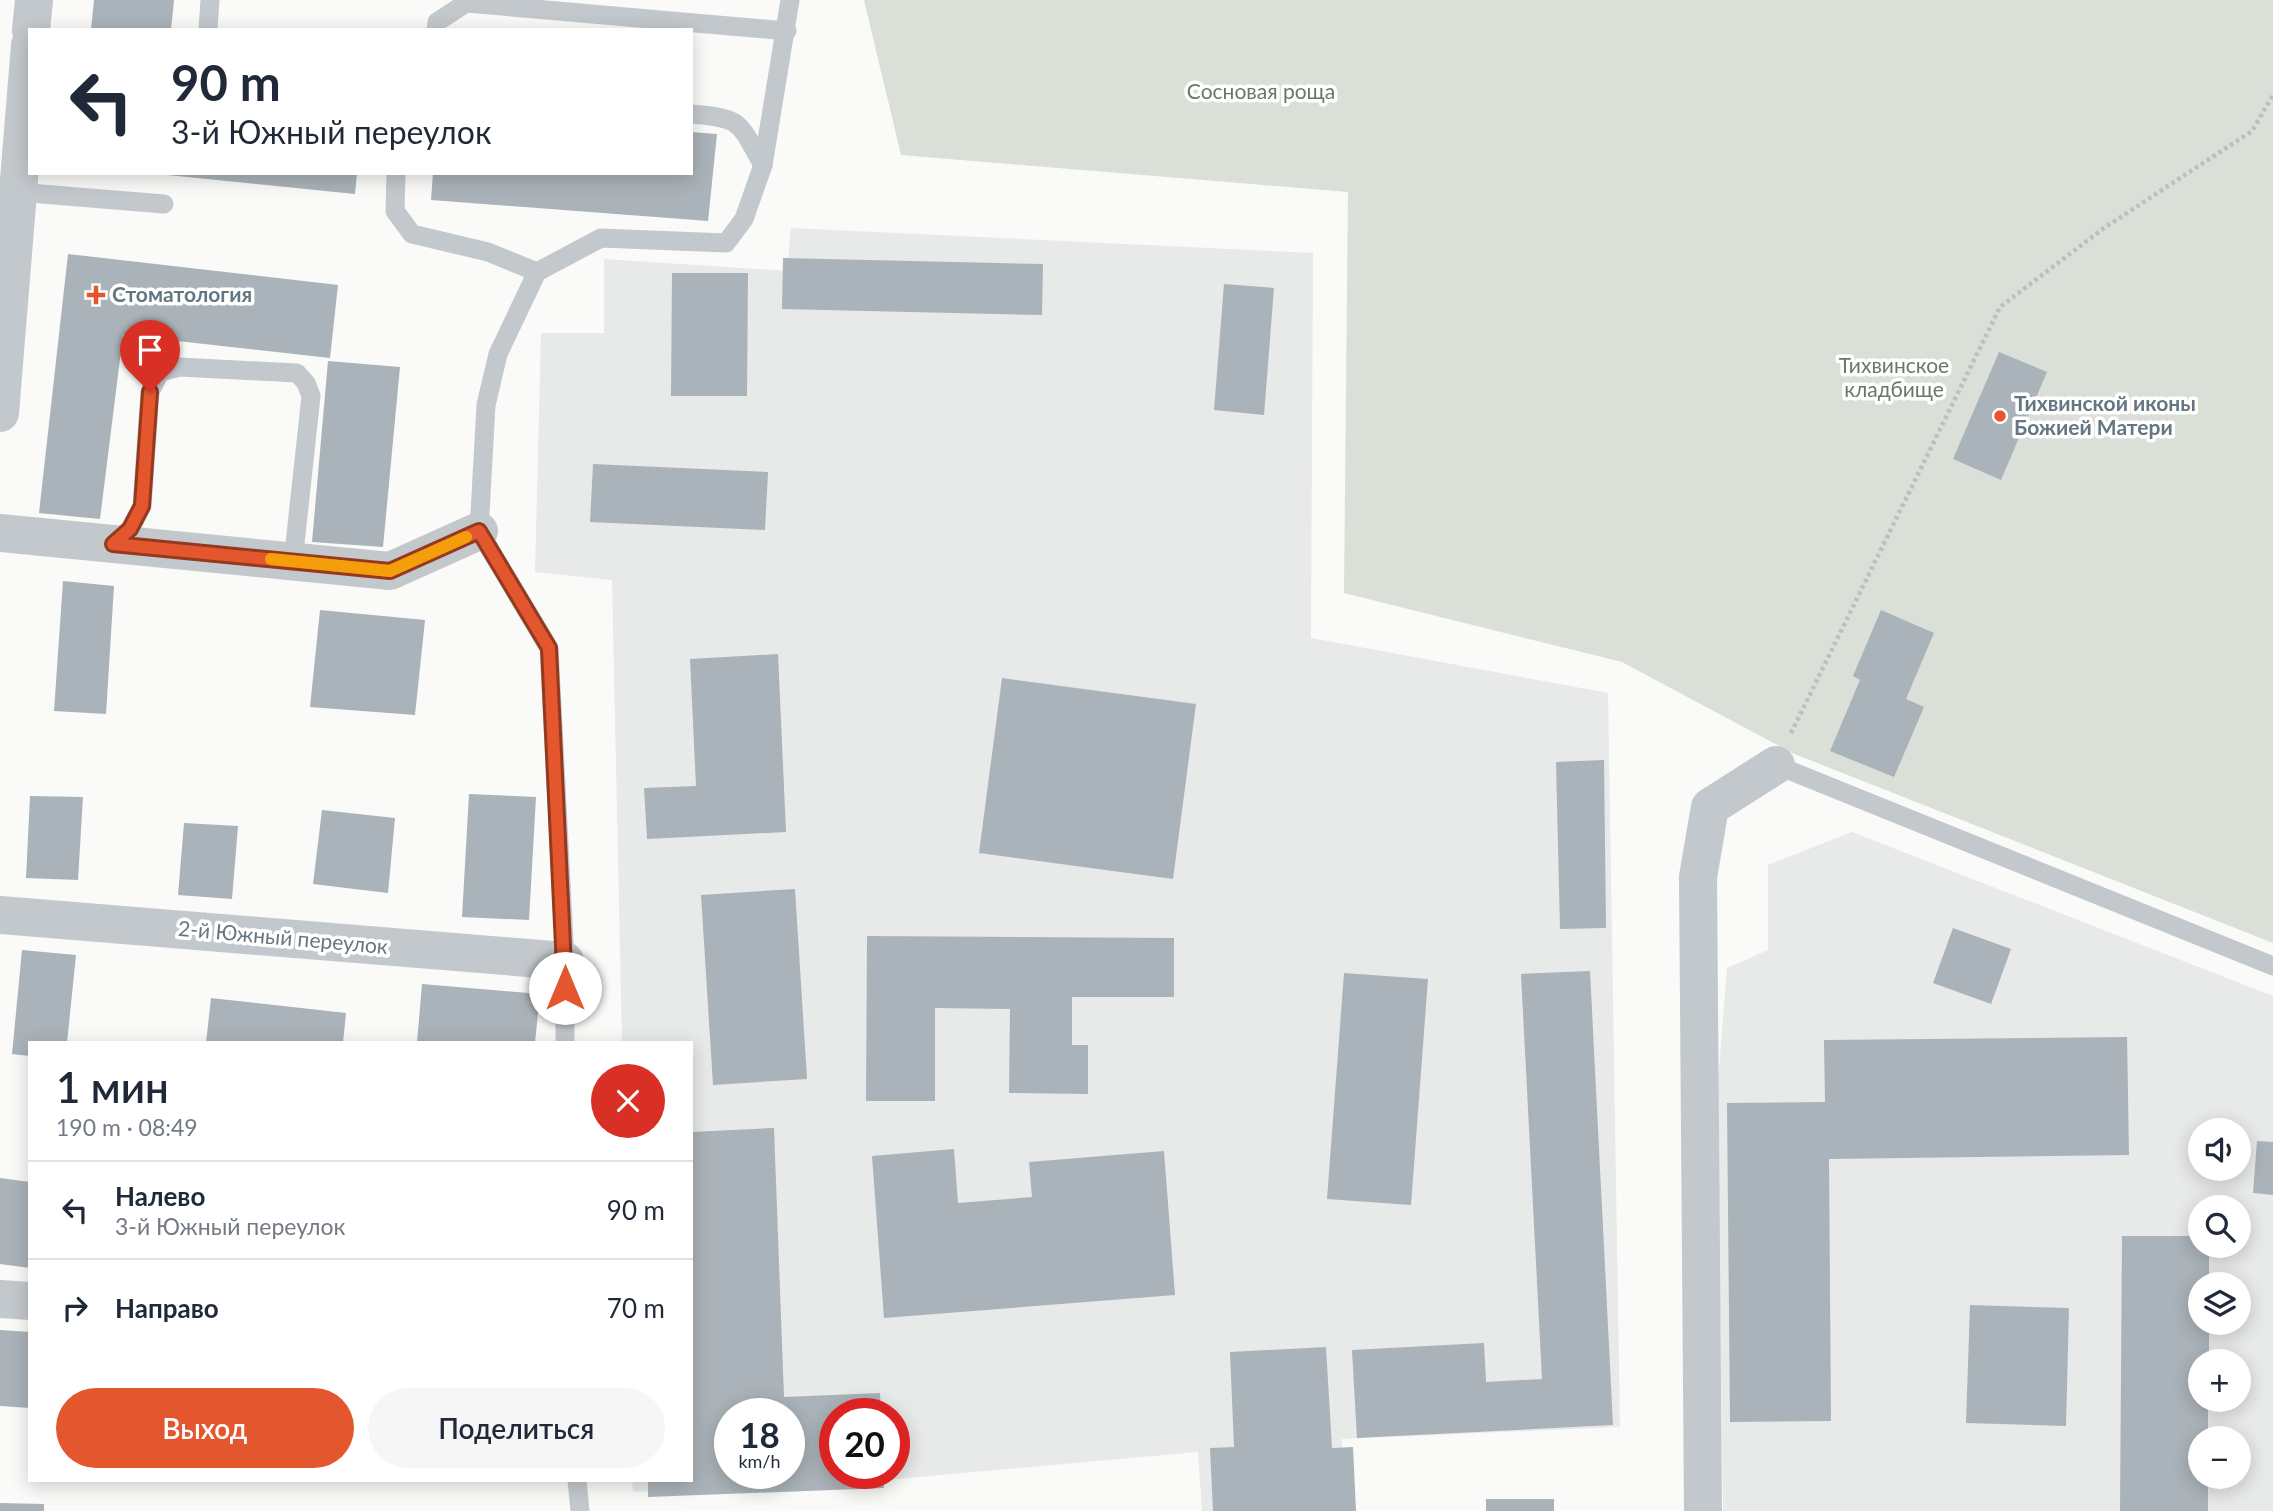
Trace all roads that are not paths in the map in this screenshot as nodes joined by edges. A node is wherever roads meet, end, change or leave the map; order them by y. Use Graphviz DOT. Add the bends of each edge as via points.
graph roads {
  1 [pos="34,0"];
  2 [pos="210,0"];
  3 [pos="790,0"];
  4 [pos="31,28"];
  5 [pos="208,28"];
  6 [pos="436,28"];
  7 [pos="787,32"];
  8 [pos="28,53"];
  9 [pos="693,114"];
  10 [pos="10,137"];
  11 [pos="763,165"];
  12 [pos="396,175"];
  13 [pos="17,192"];
  14 [pos="164,204"];
  15 [pos="537,272"];
  16 [pos="0,413"];
  17 [pos="479,531"];
  18 [pos="0,533"];
  19 [pos="113,544"];
  20 [pos="293,562"];
  21 [pos="1776,765"];
  22 [pos="0,915"];
  23 [pos="565,961"];
  24 [pos="2273,966"];
  25 [pos="565,1041"];
  26 [pos="0,1299"];
  27 [pos="28,1301"];
  28 [pos="577,1482"];
  29 [pos="580,1511"];
  30 [pos="1703,1511"];
  1 -- 4 [label="street"];
  2 -- 5 [label="lane"];
  3 -- 7 [label="lane"];
  6 -- 7 [label="lane" via="437,22 466,3"];
  7 -- 11 [label="lane"];
  8 -- 10 [label="street"];
  9 -- 11 [label="lane" via="727,117 742,128"];
  10 -- 13 [label="street"];
  11 -- 15 [label="lane" via="744,219 726,243 601,238"];
  12 -- 15 [label="lane" via="396,211 412,234 488,252"];
  13 -- 14 [label="lane"];
  13 -- 16 [label="street"];
  15 -- 17 [label="lane" via="498,354 486,405"];
  17 -- 20 [label="street" via="390,571"];
  17 -- 23 [label="lane" via="549,648"];
  18 -- 19 [label="street"];
  19 -- 20 [label="street"];
  19 -- 20 [label="lane" via="130,529 142,506 150,392 160,372 180,367 297,373 311,396"];
  21 -- 24 [label="lane"];
  21 -- 30 [label="street" via="1710,807 1699,877"];
  22 -- 23 [label="street, 2-й Южный переулок"];
  23 -- 25 [label="lane"];
  26 -- 27 [label="street"];
  28 -- 29 [label="lane"];
}
